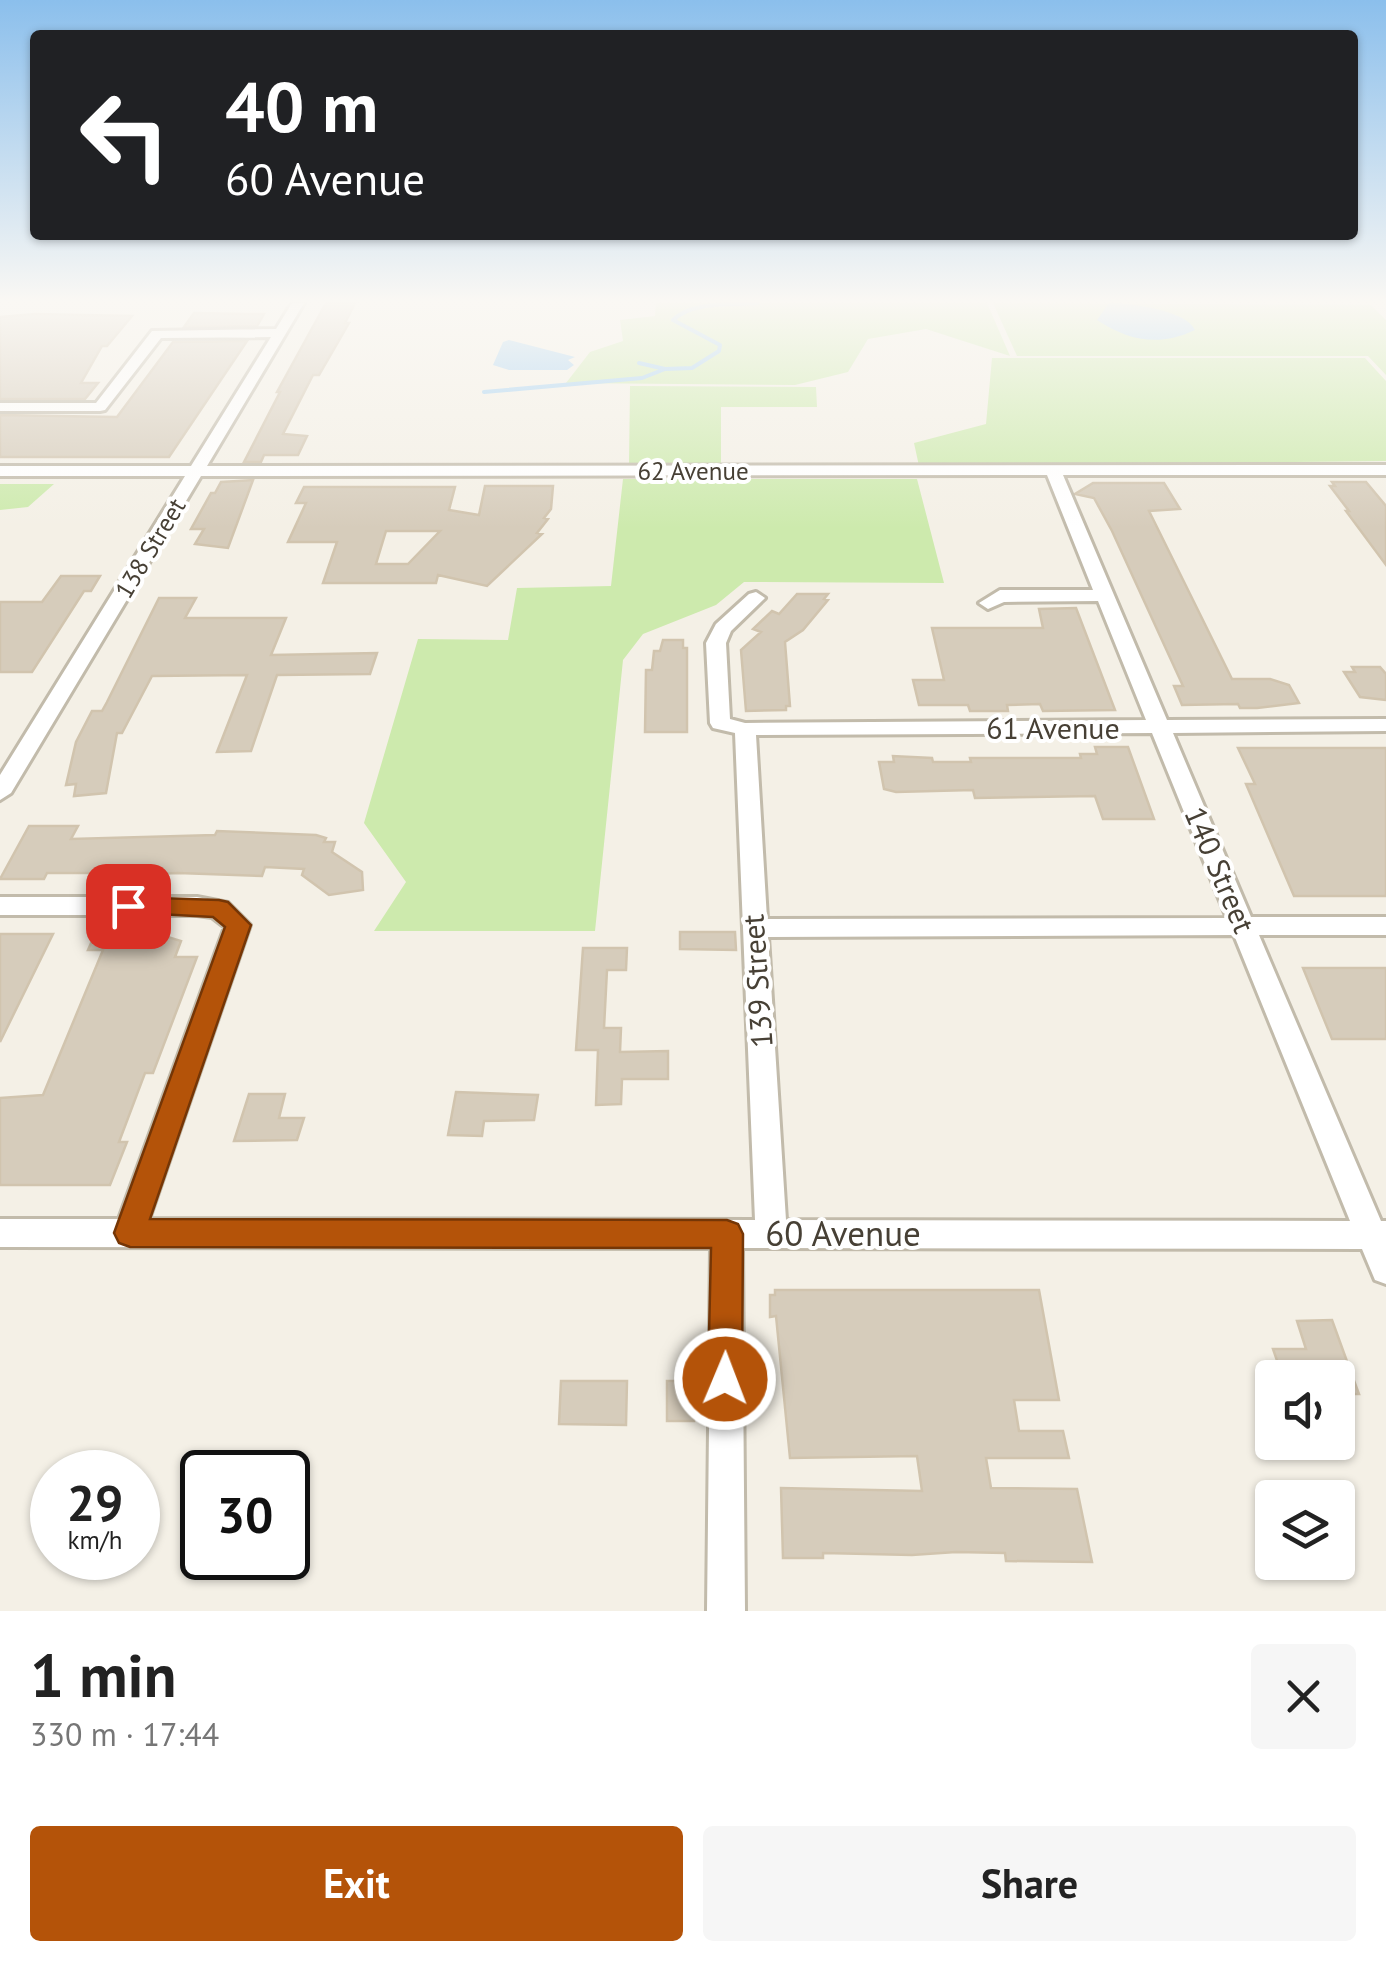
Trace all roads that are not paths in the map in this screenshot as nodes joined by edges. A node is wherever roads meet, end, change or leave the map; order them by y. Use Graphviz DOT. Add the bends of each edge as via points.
graph roads {
  1 [pos="123,378"];
  2 [pos="252,378"];
  3 [pos="0,407"];
  4 [pos="1053,470"];
  5 [pos="1386,470"];
  6 [pos="0,471"];
  7 [pos="194,471"];
  8 [pos="1105,595"];
  9 [pos="756,598"];
  10 [pos="988,603"];
  11 [pos="732,726"];
  12 [pos="1386,726"];
  13 [pos="1158,728"];
  14 [pos="0,793"];
  15 [pos="0,906"];
  16 [pos="1244,926"];
  17 [pos="1386,926"];
  18 [pos="754,928"];
  19 [pos="0,1233"];
  20 [pos="130,1233"];
  21 [pos="727,1234"];
  22 [pos="771,1234"];
  23 [pos="1379,1235"];
  24 [pos="1386,1270"];
  25 [pos="726,1611"];
  1 -- 3 [label="street" via="100,407"];
  2 -- 7 [label="street, 138 Street"];
  4 -- 5 [label="street, 62 Avenue"];
  4 -- 7 [label="street, 62 Avenue"];
  4 -- 8 [label="street, 140 Street"];
  6 -- 7 [label="street, 62 Avenue"];
  7 -- 14 [label="street, 138 Street"];
  8 -- 10 [label="street" via="1000,596"];
  8 -- 13 [label="street, 140 Street"];
  9 -- 11 [label="street, 139 Street" via="723,628 716,644"];
  11 -- 13 [label="street, 61 Avenue"];
  11 -- 18 [label="street, 139 Street"];
  12 -- 13 [label="street, 61 Avenue"];
  13 -- 16 [label="street, 140 Street"];
  15 -- 20 [label="street" via="197,906 230,915 238,925"];
  16 -- 17 [label="street"];
  16 -- 18 [label="street"];
  16 -- 23 [label="street, 140 Street"];
  18 -- 22 [label="street, 139 Street"];
  19 -- 20 [label="street, 60 Avenue"];
  20 -- 21 [label="street, 60 Avenue"];
  21 -- 22 [label="street, 60 Avenue"];
  21 -- 25 [label="street"];
  22 -- 23 [label="street, 60 Avenue"];
  23 -- 24 [label="street, 140 Street"];
}
